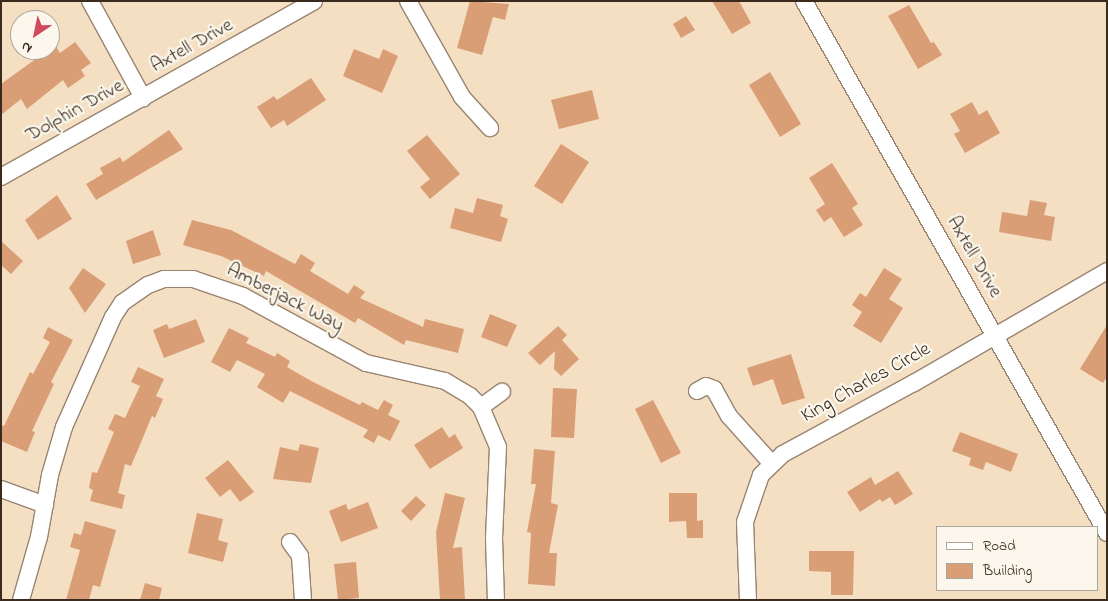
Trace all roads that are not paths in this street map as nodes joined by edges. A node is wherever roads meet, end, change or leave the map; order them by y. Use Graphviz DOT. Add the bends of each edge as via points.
graph roads {
  1 [pos="90,1"];
  2 [pos="314,1"];
  3 [pos="408,1"];
  4 [pos="804,1"];
  5 [pos="143,98"];
  6 [pos="490,128"];
  7 [pos="1,177"];
  8 [pos="1107,271"];
  9 [pos="994,335"];
  10 [pos="697,390"];
  11 [pos="502,392"];
  12 [pos="481,407"];
  13 [pos="772,464"];
  14 [pos="1,489"];
  15 [pos="45,505"];
  16 [pos="1107,533"];
  17 [pos="290,542"];
  18 [pos="21,600"];
  19 [pos="303,600"];
  20 [pos="496,600"];
  21 [pos="748,600"];
  1 -- 5 [label="street"];
  2 -- 5 [label="street, Axtell Drive"];
  3 -- 6 [label="street" via="462,97"];
  4 -- 9 [label="street, Axtell Drive"];
  5 -- 7 [label="street, Dolphin Drive"];
  8 -- 9 [label="street, King Charles Circle"];
  9 -- 13 [label="street, King Charles Circle" via="914,383 797,445"];
  9 -- 16 [label="street, Axtell Drive"];
  10 -- 13 [label="street" via="706,386 714,389 729,416"];
  11 -- 12 [label="street"];
  12 -- 15 [label="street, Amberjack Way" via="445,381 366,362 227,288 193,279 164,279 148,285 122,303 97,345 64,426"];
  12 -- 20 [label="street, Amberjack Way" via="498,447 494,538"];
  13 -- 21 [label="street, King Charles Circle" via="754,489 745,522"];
  14 -- 15 [label="street"];
  15 -- 18 [label="street, Amberjack Way"];
  17 -- 19 [label="street" via="300,556"];
}
